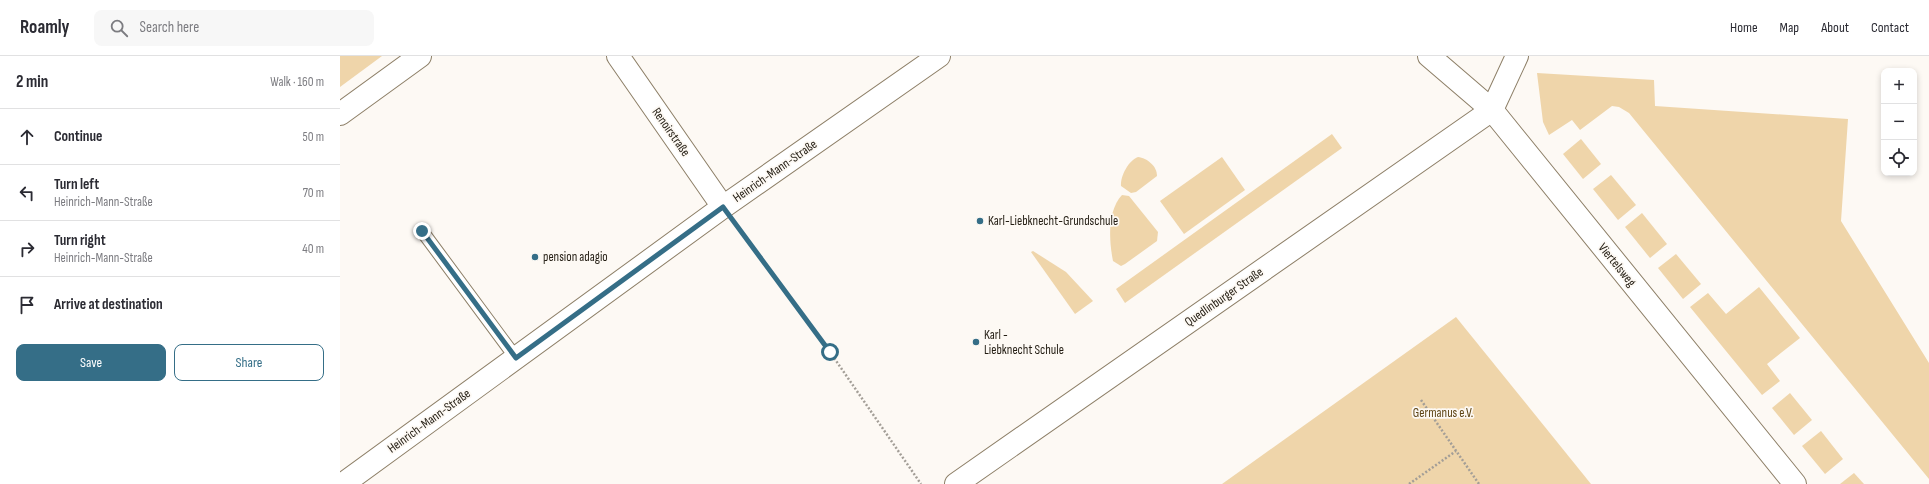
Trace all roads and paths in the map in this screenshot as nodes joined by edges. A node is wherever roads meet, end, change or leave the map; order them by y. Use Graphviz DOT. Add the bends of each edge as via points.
graph roads {
  1 [pos="420,56"];
  2 [pos="618,56"];
  3 [pos="939,56"];
  4 [pos="1429,56"];
  5 [pos="1517,56"];
  6 [pos="1492,110"];
  7 [pos="340,114"];
  8 [pos="723,207"];
  9 [pos="422,231"];
  10 [pos="516,358"];
  11 [pos="1421,400"];
  12 [pos="1456,450"];
  13 [pos="343,484"];
  14 [pos="921,484"];
  15 [pos="956,484"];
  16 [pos="1409,484"];
  17 [pos="1479,484"];
  18 [pos="1795,484"];
  1 -- 7 [label="street"];
  2 -- 8 [label="street, Renoirstraße"];
  3 -- 8 [label="street, Heinrich-Mann-Straße"];
  4 -- 6 [label="street, Viertelsweg"];
  5 -- 6 [label="street"];
  6 -- 15 [label="street, Quedlinburger Straße"];
  6 -- 18 [label="street, Viertelsweg"];
  8 -- 10 [label="street, Heinrich-Mann-Straße"];
  8 -- 14 [label="path" via="830,352"];
  9 -- 10 [label="lane"];
  10 -- 13 [label="street, Heinrich-Mann-Straße"];
  11 -- 12 [label="path"];
  12 -- 16 [label="path"];
  12 -- 17 [label="path"];
}
